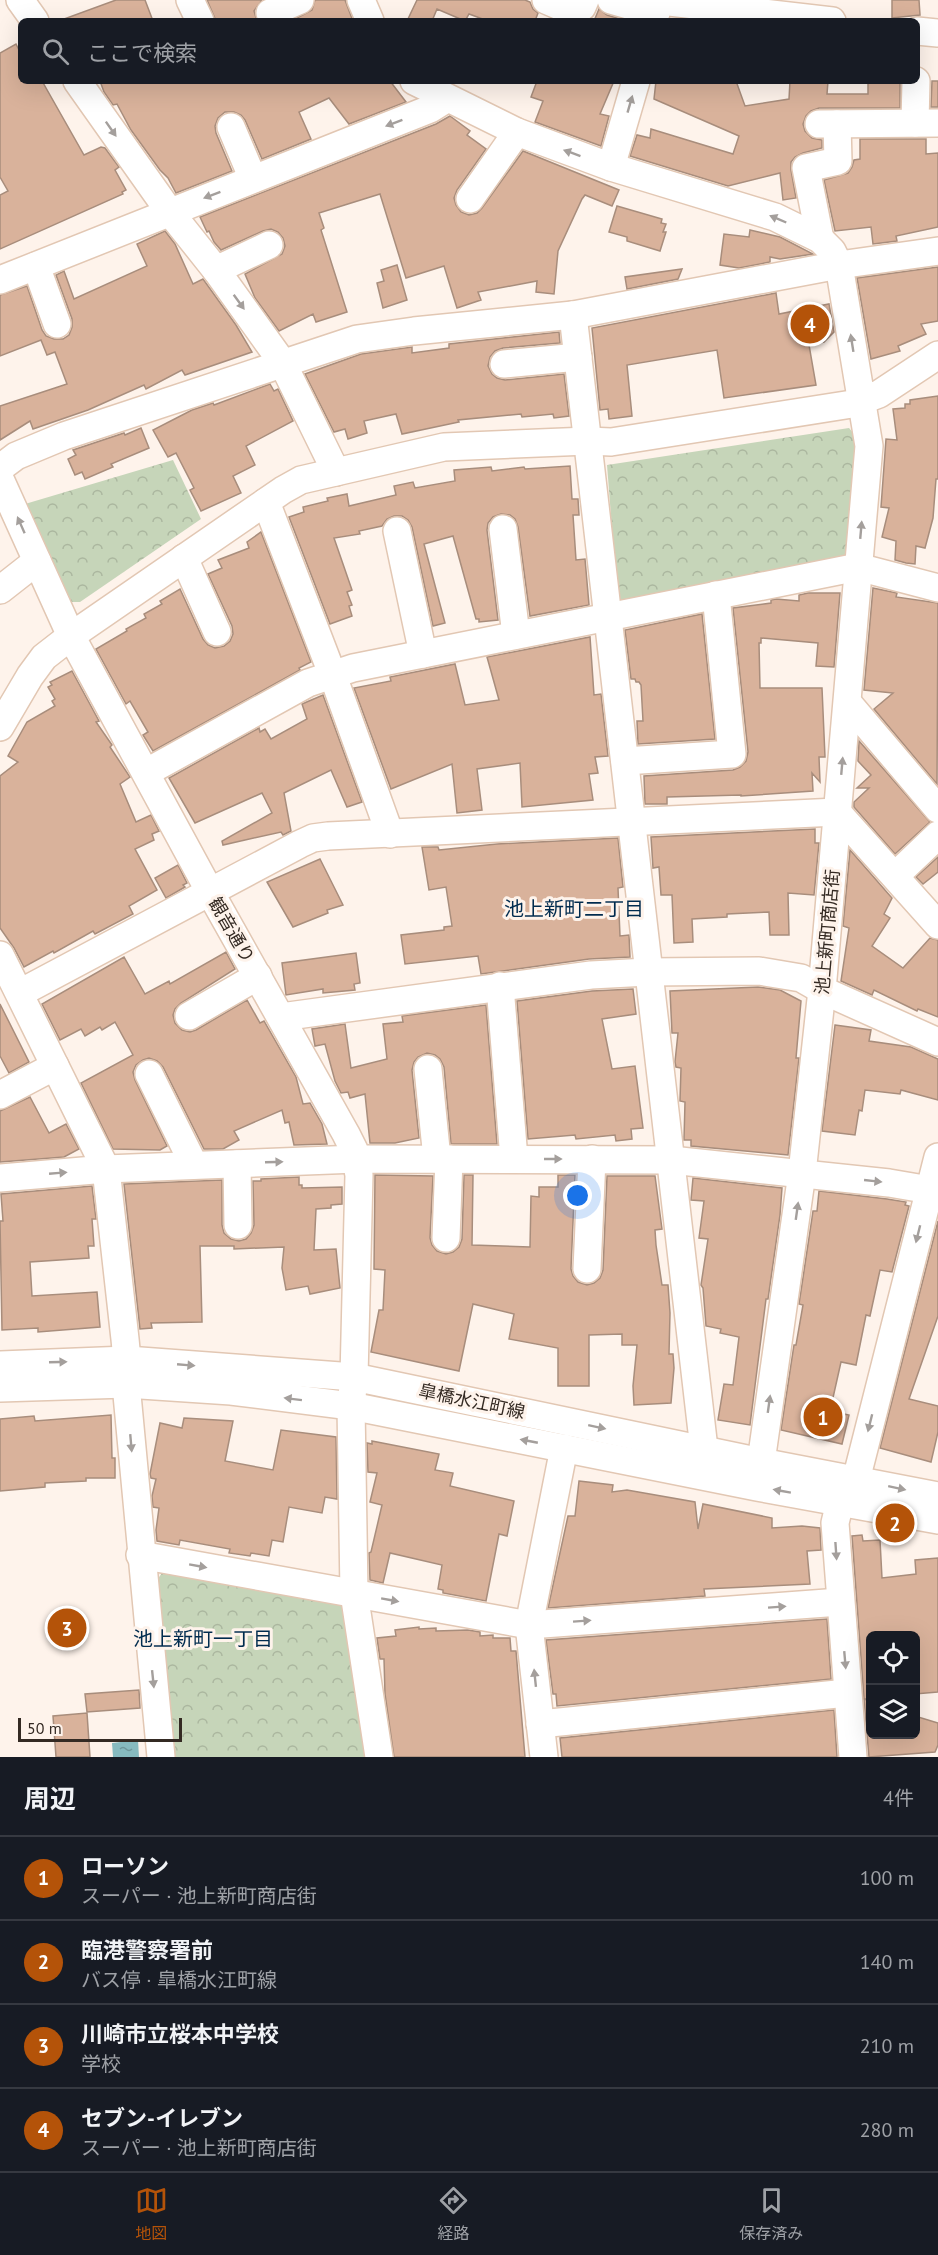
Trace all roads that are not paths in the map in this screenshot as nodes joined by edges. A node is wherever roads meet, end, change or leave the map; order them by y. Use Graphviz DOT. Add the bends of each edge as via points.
graph roads {
  1 [pos="20,0"];
  2 [pos="190,0"];
  3 [pos="300,0"];
  4 [pos="361,0"];
  5 [pos="546,0"];
  6 [pos="585,0"];
  7 [pos="611,0"];
  8 [pos="658,9"];
  9 [pos="270,13"];
  10 [pos="33,18"];
  11 [pos="199,18"];
  12 [pos="369,18"];
  13 [pos="788,18"];
  14 [pos="920,31"];
  15 [pos="938,33"];
  16 [pos="79,84"];
  17 [pos="419,84"];
  18 [pos="635,84"];
  19 [pos="917,84"];
  20 [pos="446,99"];
  21 [pos="926,123"];
  22 [pos="231,127"];
  23 [pos="517,132"];
  24 [pos="611,167"];
  25 [pos="253,178"];
  26 [pos="470,199"];
  27 [pos="170,211"];
  28 [pos="820,239"];
  29 [pos="269,245"];
  30 [pos="938,251"];
  31 [pos="839,265"];
  32 [pos="36,266"];
  33 [pos="216,270"];
  34 [pos="0,280"];
  35 [pos="573,315"];
  36 [pos="57,324"];
  37 [pos="938,355"];
  38 [pos="578,357"];
  39 [pos="282,362"];
  40 [pos="504,364"];
  41 [pos="861,401"];
  42 [pos="588,441"];
  43 [pos="0,468"];
  44 [pos="336,472"];
  45 [pos="0,479"];
  46 [pos="267,502"];
  47 [pos="503,529"];
  48 [pos="396,531"];
  49 [pos="184,558"];
  50 [pos="37,561"];
  51 [pos="858,567"];
  52 [pos="938,588"];
  53 [pos="0,590"];
  54 [pos="716,595"];
  55 [pos="608,616"];
  56 [pos="217,632"];
  57 [pos="516,635"];
  58 [pos="71,636"];
  59 [pos="423,654"];
  60 [pos="333,676"];
  61 [pos="848,703"];
  62 [pos="0,727"];
  63 [pos="625,761"];
  64 [pos="147,772"];
  65 [pos="938,809"];
  66 [pos="837,813"];
  67 [pos="632,821"];
  68 [pos="390,834"];
  69 [pos="938,835"];
  70 [pos="895,876"];
  71 [pos="210,892"];
  72 [pos="938,925"];
  73 [pos="0,956"];
  74 [pos="648,972"];
  75 [pos="258,976"];
  76 [pos="500,986"];
  77 [pos="822,990"];
  78 [pos="20,993"];
  79 [pos="189,1016"];
  80 [pos="281,1017"];
  81 [pos="938,1042"];
  82 [pos="56,1066"];
  83 [pos="429,1069"];
  84 [pos="149,1074"];
  85 [pos="0,1095"];
  86 [pos="938,1156"];
  87 [pos="357,1159"];
  88 [pos="443,1159"];
  89 [pos="592,1159"];
  90 [pos="514,1160"];
  91 [pos="671,1160"];
  92 [pos="237,1164"];
  93 [pos="194,1165"];
  94 [pos="106,1169"];
  95 [pos="802,1173"];
  96 [pos="0,1178"];
  97 [pos="930,1190"];
  98 [pos="238,1225"];
  99 [pos="446,1238"];
  100 [pos="587,1269"];
  101 [pos="0,1365"];
  102 [pos="126,1372"];
  103 [pos="354,1377"];
  104 [pos="0,1388"];
  105 [pos="351,1406"];
  106 [pos="564,1448"];
  107 [pos="704,1449"];
  108 [pos="761,1462"];
  109 [pos="856,1480"];
  110 [pos="938,1496"];
  111 [pos="840,1502"];
  112 [pos="938,1520"];
  113 [pos="140,1555"];
  114 [pos="354,1593"];
  115 [pos="840,1602"];
  116 [pos="529,1625"];
  117 [pos="847,1694"];
  118 [pos="540,1724"];
  119 [pos="161,1757"];
  120 [pos="379,1757"];
  121 [pos="544,1757"];
  122 [pos="853,1757"];
  1 -- 10 [label="street"];
  2 -- 11 [label="street"];
  3 -- 9 [label="street"];
  4 -- 12 [label="street"];
  5 -- 6 [label="street" via="569,10 582,6"];
  7 -- 8 [label="street"];
  8 -- 13 [label="street"];
  14 -- 15 [label="street"];
  16 -- 27 [label="street, one-way"];
  17 -- 20 [label="street"];
  24 -- 18 [label="street, one-way"];
  19 -- 21 [label="street"];
  20 -- 23 [label="street"];
  20 -- 25 [label="street, one-way" via="430,109"];
  21 -- 28 [label="street" via="828,124 838,161 806,168"];
  22 -- 25 [label="street"];
  24 -- 23 [label="street, one-way"];
  23 -- 26 [label="street"];
  28 -- 24 [label="street, one-way" via="775,217"];
  25 -- 27 [label="street, one-way"];
  27 -- 32 [label="street"];
  27 -- 33 [label="street"];
  28 -- 31 [label="street"];
  29 -- 33 [label="street"];
  30 -- 31 [label="street"];
  31 -- 35 [label="street"];
  41 -- 31 [label="street, 池上新町商店街, one-way"];
  32 -- 34 [label="street"];
  32 -- 36 [label="street"];
  33 -- 39 [label="street, one-way"];
  35 -- 38 [label="street"];
  35 -- 39 [label="street" via="357,339"];
  37 -- 41 [label="street" via="879,394"];
  38 -- 40 [label="street"];
  38 -- 42 [label="street"];
  39 -- 43 [label="street" via="64,436 16,456"];
  39 -- 44 [label="street"];
  41 -- 42 [label="street" via="676,433 611,442"];
  51 -- 41 [label="street, 池上新町商店街, one-way" via="869,446"];
  42 -- 44 [label="street" via="444,447"];
  42 -- 55 [label="street"];
  44 -- 46 [label="street" via="301,480"];
  50 -- 45 [label="street, 観音通り, one-way"];
  46 -- 49 [label="street"];
  46 -- 60 [label="street"];
  47 -- 57 [label="street"];
  48 -- 59 [label="street"];
  49 -- 56 [label="street"];
  49 -- 58 [label="street"];
  50 -- 53 [label="street"];
  50 -- 58 [label="street, 観音通り"];
  51 -- 52 [label="street"];
  51 -- 54 [label="street"];
  51 -- 61 [label="street, 池上新町商店街"];
  54 -- 55 [label="street"];
  54 -- 63 [label="street" via="732,754"];
  55 -- 57 [label="street"];
  55 -- 63 [label="street"];
  57 -- 59 [label="street"];
  58 -- 62 [label="street" via="44,657"];
  58 -- 64 [label="street, 観音通り"];
  59 -- 60 [label="street" via="353,668"];
  60 -- 64 [label="street" via="308,683"];
  60 -- 68 [label="street"];
  61 -- 65 [label="street"];
  66 -- 61 [label="street, 池上新町商店街, one-way"];
  63 -- 67 [label="street"];
  64 -- 71 [label="street, 観音通り"];
  66 -- 67 [label="street"];
  66 -- 70 [label="street"];
  66 -- 77 [label="street, 池上新町商店街"];
  67 -- 68 [label="street"];
  67 -- 74 [label="street"];
  68 -- 71 [label="street" via="313,838"];
  69 -- 70 [label="street"];
  70 -- 72 [label="street"];
  71 -- 75 [label="street, 観音通り"];
  71 -- 78 [label="street"];
  73 -- 78 [label="street"];
  74 -- 76 [label="street"];
  74 -- 77 [label="street" via="759,971 801,978"];
  74 -- 91 [label="street"];
  75 -- 79 [label="street"];
  75 -- 80 [label="street, 観音通り"];
  76 -- 80 [label="street"];
  76 -- 90 [label="street"];
  77 -- 81 [label="street"];
  77 -- 95 [label="street, 池上新町商店街"];
  78 -- 82 [label="street"];
  80 -- 87 [label="street, 観音通り"];
  82 -- 85 [label="street"];
  82 -- 94 [label="street"];
  83 -- 88 [label="street"];
  84 -- 93 [label="street"];
  86 -- 97 [label="street"];
  87 -- 88 [label="street"];
  92 -- 87 [label="street, one-way"];
  87 -- 103 [label="street, 観音通り"];
  88 -- 90 [label="street"];
  88 -- 99 [label="street"];
  90 -- 89 [label="street, one-way"];
  89 -- 91 [label="street"];
  89 -- 100 [label="street"];
  91 -- 95 [label="street"];
  91 -- 107 [label="street"];
  92 -- 93 [label="street"];
  92 -- 98 [label="street"];
  93 -- 94 [label="street"];
  96 -- 94 [label="street, one-way"];
  94 -- 102 [label="street"];
  95 -- 97 [label="street, one-way"];
  108 -- 95 [label="street, 池上新町商店街, one-way"];
  97 -- 109 [label="street, one-way"];
  101 -- 102 [label="street, 皐橋水江町線, one-way"];
  102 -- 103 [label="street, 皐橋水江町線, one-way"];
  102 -- 104 [label="street, 皐橋水江町線"];
  105 -- 102 [label="street, 皐橋水江町線, one-way" via="231,1392"];
  102 -- 113 [label="street, one-way"];
  103 -- 105 [label="street, 観音通り"];
  103 -- 107 [label="street, 皐橋水江町線, one-way"];
  106 -- 105 [label="street, 皐橋水江町線, one-way"];
  105 -- 114 [label="street, 観音通り"];
  111 -- 106 [label="street, 皐橋水江町線, one-way"];
  106 -- 116 [label="street"];
  107 -- 108 [label="street, 皐橋水江町線"];
  108 -- 109 [label="street, 皐橋水江町線"];
  109 -- 110 [label="street, 皐橋水江町線, one-way"];
  109 -- 111 [label="street"];
  111 -- 112 [label="street, 皐橋水江町線"];
  111 -- 115 [label="street, one-way" via="835,1523"];
  113 -- 114 [label="street, one-way"];
  113 -- 119 [label="street, one-way"];
  114 -- 116 [label="street, one-way"];
  114 -- 120 [label="street, 観音通り"];
  116 -- 115 [label="street, one-way"];
  115 -- 117 [label="street, one-way"];
  118 -- 116 [label="street, one-way"];
  117 -- 118 [label="street"];
  117 -- 122 [label="street"];
  118 -- 121 [label="street"];
}
